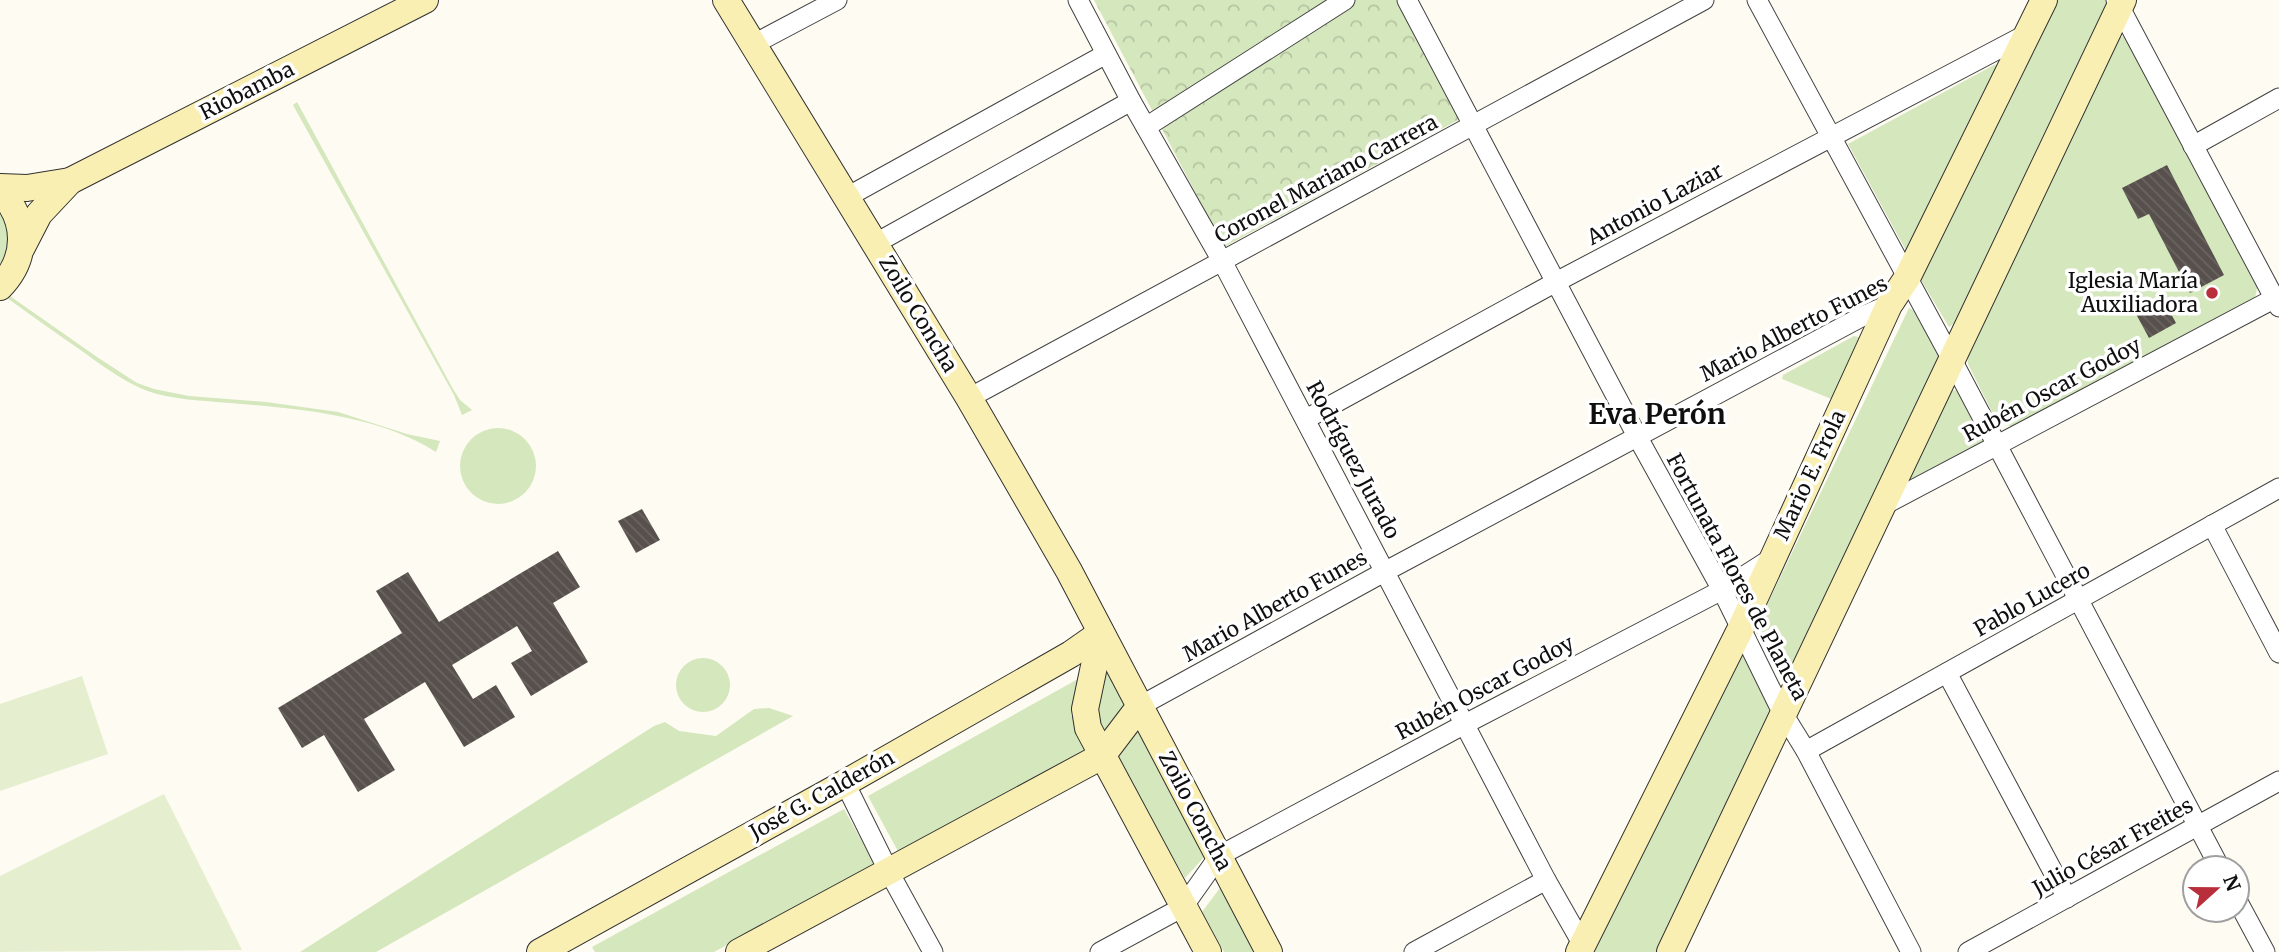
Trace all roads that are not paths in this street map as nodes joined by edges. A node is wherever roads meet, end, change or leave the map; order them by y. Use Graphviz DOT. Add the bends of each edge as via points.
graph roads {
  1 [pos="425,0"];
  2 [pos="726,0"];
  3 [pos="837,0"];
  4 [pos="1078,0"];
  5 [pos="1345,0"];
  6 [pos="1407,0"];
  7 [pos="1704,0"];
  8 [pos="1757,0"];
  9 [pos="2044,0"];
  10 [pos="2119,3"];
  11 [pos="2027,34"];
  12 [pos="752,46"];
  13 [pos="1106,54"];
  14 [pos="2279,99"];
  15 [pos="1132,101"];
  16 [pos="1472,126"];
  17 [pos="1146,127"];
  18 [pos="1831,138"];
  19 [pos="2193,146"];
  20 [pos="70,181"];
  21 [pos="0,189"];
  22 [pos="847,197"];
  23 [pos="876,243"];
  24 [pos="21,249"];
  25 [pos="1222,261"];
  26 [pos="1556,282"];
  27 [pos="1911,285"];
  28 [pos="0,286"];
  29 [pos="2277,300"];
  30 [pos="1889,305"];
  31 [pos="1951,358"];
  32 [pos="969,398"];
  33 [pos="1306,419"];
  34 [pos="1637,436"];
  35 [pos="1997,445"];
  36 [pos="2279,488"];
  37 [pos="1884,505"];
  38 [pos="2212,525"];
  39 [pos="1772,558"];
  40 [pos="1386,570"];
  41 [pos="1722,590"];
  42 [pos="2078,600"];
  43 [pos="1740,630"];
  44 [pos="1101,634"];
  45 [pos="2279,653"];
  46 [pos="1947,673"];
  47 [pos="1140,706"];
  48 [pos="1782,712"];
  49 [pos="1465,724"];
  50 [pos="1806,751"];
  51 [pos="1102,756"];
  52 [pos="2279,781"];
  53 [pos="845,783"];
  54 [pos="2197,826"];
  55 [pos="2212,854"];
  56 [pos="1219,856"];
  57 [pos="889,872"];
  58 [pos="1546,880"];
  59 [pos="2067,898"];
  60 [pos="1183,907"];
  61 [pos="2250,924"];
  62 [pos="569,945"];
  63 [pos="1581,948"];
  64 [pos="540,952"];
  65 [pos="739,952"];
  66 [pos="933,952"];
  67 [pos="1100,952"];
  68 [pos="1208,952"];
  69 [pos="1269,952"];
  70 [pos="1415,952"];
  71 [pos="1670,952"];
  72 [pos="1911,952"];
  73 [pos="1968,952"];
  74 [pos="2265,952"];
  1 -- 20 [label="street, Riobamba"];
  2 -- 12 [label="street, Zoilo Concha"];
  3 -- 12 [label="street"];
  4 -- 13 [label="street, Rodríguez Jurado"];
  5 -- 17 [label="street"];
  6 -- 16 [label="street, Fortunata Flores de Planeta"];
  7 -- 16 [label="street, Coronel Mariano Carrera"];
  8 -- 18 [label="street"];
  9 -- 11 [label="street, Mario E. Frola"];
  10 -- 19 [label="street"];
  10 -- 31 [label="street"];
  11 -- 18 [label="street, Antonio Laziar"];
  11 -- 27 [label="street, Mario E. Frola"];
  12 -- 22 [label="street, Zoilo Concha"];
  13 -- 15 [label="street, Rodríguez Jurado"];
  13 -- 22 [label="street"];
  14 -- 19 [label="street"];
  15 -- 17 [label="street, Rodríguez Jurado"];
  15 -- 23 [label="street"];
  16 -- 25 [label="street, Coronel Mariano Carrera"];
  16 -- 26 [label="street, Fortunata Flores de Planeta"];
  17 -- 25 [label="street, Rodríguez Jurado"];
  18 -- 26 [label="street, Antonio Laziar"];
  18 -- 27 [label="street"];
  19 -- 29 [label="street"];
  20 -- 21 [label="street, Riobamba"];
  20 -- 24 [label="street, Riobamba" via="39,214"];
  21 -- 24 [label="street" via="20,223"];
  22 -- 23 [label="street, Zoilo Concha"];
  23 -- 32 [label="street, Zoilo Concha"];
  24 -- 28 [label="street, Riobamba" via="10,276"];
  25 -- 32 [label="street, Coronel Mariano Carrera"];
  25 -- 33 [label="street, Rodríguez Jurado"];
  26 -- 33 [label="street, Antonio Laziar"];
  26 -- 34 [label="street, Fortunata Flores de Planeta"];
  27 -- 30 [label="street, Mario E. Frola"];
  27 -- 31 [label="street"];
  29 -- 35 [label="street, Rubén Oscar Godoy"];
  30 -- 34 [label="street, Mario Alberto Funes"];
  30 -- 39 [label="street, Mario E. Frola"];
  31 -- 35 [label="street"];
  31 -- 37 [label="street"];
  32 -- 44 [label="street, Zoilo Concha"];
  33 -- 40 [label="street, Rodríguez Jurado"];
  34 -- 40 [label="street, Mario Alberto Funes"];
  34 -- 41 [label="street, Fortunata Flores de Planeta"];
  35 -- 37 [label="street, Rubén Oscar Godoy"];
  35 -- 42 [label="street"];
  36 -- 38 [label="street, Pablo Lucero"];
  37 -- 48 [label="street"];
  38 -- 42 [label="street, Pablo Lucero"];
  38 -- 45 [label="street"];
  39 -- 41 [label="street, Rubén Oscar Godoy"];
  39 -- 43 [label="street, Mario E. Frola"];
  40 -- 47 [label="street, Mario Alberto Funes"];
  40 -- 49 [label="street, Rodríguez Jurado"];
  41 -- 43 [label="street, Fortunata Flores de Planeta"];
  41 -- 49 [label="street, Rubén Oscar Godoy"];
  42 -- 46 [label="street, Pablo Lucero"];
  42 -- 54 [label="street"];
  43 -- 48 [label="street, Fortunata Flores de Planeta"];
  43 -- 63 [label="street, Mario E. Frola"];
  44 -- 47 [label="street, Zoilo Concha"];
  44 -- 51 [label="street" via="1085,709 1088,728"];
  44 -- 53 [label="street, José G. Calderón"];
  46 -- 50 [label="street, Pablo Lucero"];
  46 -- 59 [label="street"];
  47 -- 51 [label="street"];
  47 -- 56 [label="street, Zoilo Concha"];
  48 -- 50 [label="street, Fortunata Flores de Planeta"];
  48 -- 71 [label="street"];
  49 -- 56 [label="street, Rubén Oscar Godoy"];
  49 -- 58 [label="street, Rodríguez Jurado"];
  50 -- 72 [label="street, Fortunata Flores de Planeta"];
  51 -- 57 [label="street"];
  51 -- 60 [label="street"];
  52 -- 54 [label="street, Julio César Freites"];
  53 -- 57 [label="street"];
  53 -- 62 [label="street, José G. Calderón"];
  54 -- 55 [label="street"];
  54 -- 59 [label="street, Julio César Freites"];
  56 -- 60 [label="street"];
  56 -- 69 [label="street, Zoilo Concha"];
  57 -- 65 [label="street"];
  57 -- 66 [label="street"];
  58 -- 63 [label="street, Rodríguez Jurado"];
  58 -- 70 [label="street"];
  59 -- 73 [label="street, Julio César Freites"];
  60 -- 67 [label="street"];
  60 -- 68 [label="street"];
  61 -- 74 [label="street"];
  62 -- 64 [label="street, José G. Calderón"];
}
